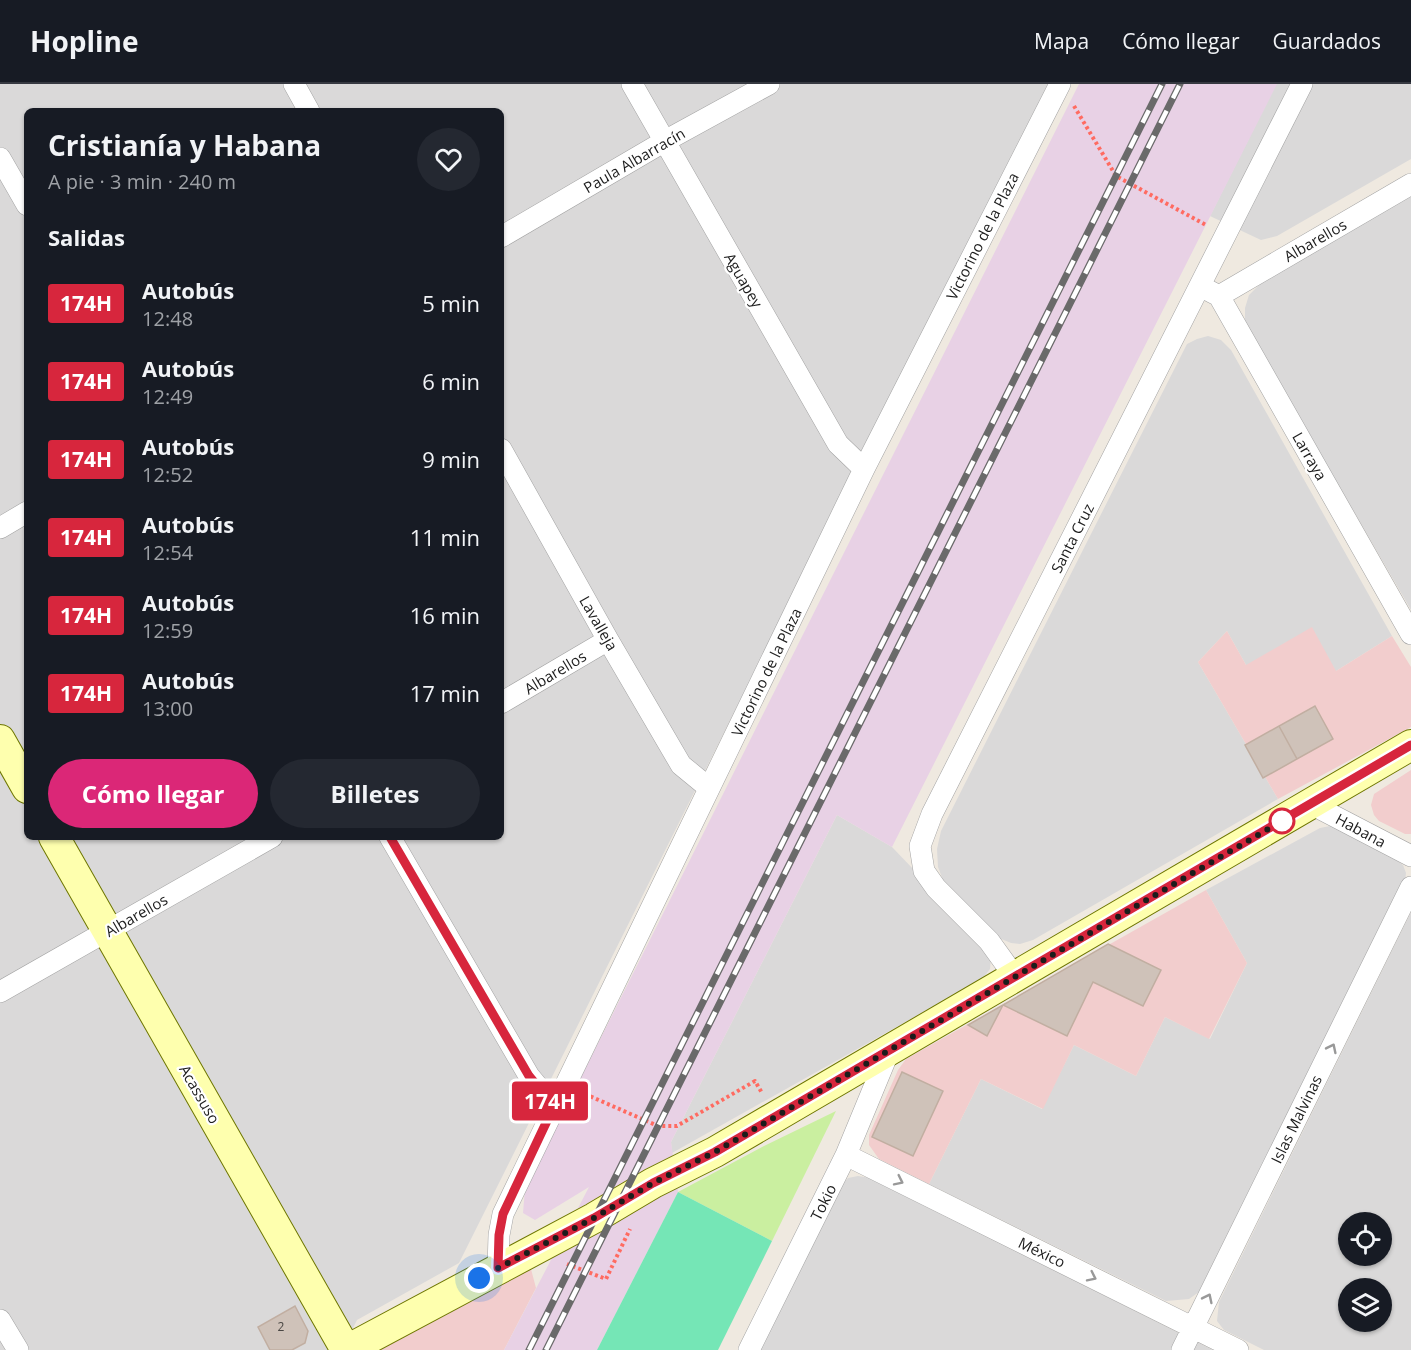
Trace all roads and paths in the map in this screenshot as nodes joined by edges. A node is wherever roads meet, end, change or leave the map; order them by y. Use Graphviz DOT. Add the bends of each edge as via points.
graph roads {
  1 [pos="294,84"];
  2 [pos="632,84"];
  3 [pos="769,84"];
  4 [pos="1060,84"];
  5 [pos="1302,84"];
  6 [pos="307,108"];
  7 [pos="665,141"];
  8 [pos="0,158"];
  9 [pos="1411,184"];
  10 [pos="24,200"];
  11 [pos="504,235"];
  12 [pos="1225,236"];
  13 [pos="1200,286"];
  14 [pos="1219,296"];
  15 [pos="504,454"];
  16 [pos="864,469"];
  17 [pos="24,514"];
  18 [pos="0,528"];
  19 [pos="1411,634"];
  20 [pos="608,640"];
  21 [pos="504,701"];
  22 [pos="0,740"];
  23 [pos="1411,745"];
  24 [pos="24,783"];
  25 [pos="709,788"];
  26 [pos="1311,804"];
  27 [pos="56,840"];
  28 [pos="267,840"];
  29 [pos="392,840"];
  30 [pos="1411,856"];
  31 [pos="1411,887"];
  32 [pos="107,931"];
  33 [pos="1015,977"];
  34 [pos="0,992"];
  35 [pos="889,1051"];
  36 [pos="565,1084"];
  37 [pos="554,1106"];
  38 [pos="776,1117"];
  39 [pos="846,1155"];
  40 [pos="498,1268"];
  41 [pos="0,1320"];
  42 [pos="1193,1327"];
  43 [pos="18,1350"];
  44 [pos="347,1350"];
  45 [pos="749,1350"];
  46 [pos="1182,1350"];
  47 [pos="1238,1350"];
  1 -- 6 [label="street"];
  2 -- 7 [label="street, Aguapey"];
  3 -- 7 [label="street, Paula Albarracín"];
  4 -- 12 [label="path" via="1116,176"];
  4 -- 16 [label="street, Victorino de la Plaza"];
  5 -- 12 [label="street, Santa Cruz"];
  7 -- 11 [label="street, Paula Albarracín"];
  7 -- 16 [label="street, Aguapey" via="838,444"];
  8 -- 10 [label="street"];
  9 -- 14 [label="street, Albarellos"];
  12 -- 13 [label="street, Santa Cruz"];
  13 -- 14 [label="street"];
  13 -- 33 [label="street, Santa Cruz" via="932,814 920,846 924,871 936,888 989,941"];
  14 -- 19 [label="street, Larraya"];
  15 -- 20 [label="street, Lavalleja"];
  16 -- 25 [label="street, Victorino de la Plaza"];
  17 -- 18 [label="street"];
  20 -- 21 [label="street, Albarellos"];
  20 -- 25 [label="street, Lavalleja" via="681,765"];
  22 -- 24 [label="main road"];
  23 -- 26 [label="main road"];
  25 -- 36 [label="street, Victorino de la Plaza"];
  26 -- 30 [label="street, Habana"];
  26 -- 33 [label="main road"];
  27 -- 32 [label="main road, Acassuso"];
  28 -- 32 [label="street, Albarellos"];
  29 -- 37 [label="street" via="529,1076"];
  42 -- 31 [label="street, Islas Malvinas, one-way"];
  32 -- 34 [label="street, Albarellos"];
  32 -- 44 [label="main road, Acassuso"];
  33 -- 35 [label="main road"];
  35 -- 38 [label="main road"];
  35 -- 39 [label="street, Tokio"];
  36 -- 37 [label="street, Victorino de la Plaza"];
  36 -- 38 [label="path" via="658,1126 676,1126 755,1081"];
  37 -- 40 [label="street, Victorino de la Plaza" via="503,1214"];
  38 -- 40 [label="main road"];
  39 -- 42 [label="street, México, one-way"];
  39 -- 45 [label="street, Tokio"];
  40 -- 44 [label="main road"];
  41 -- 43 [label="street"];
  42 -- 46 [label="street, Islas Malvinas"];
  42 -- 47 [label="street, México"];
}
